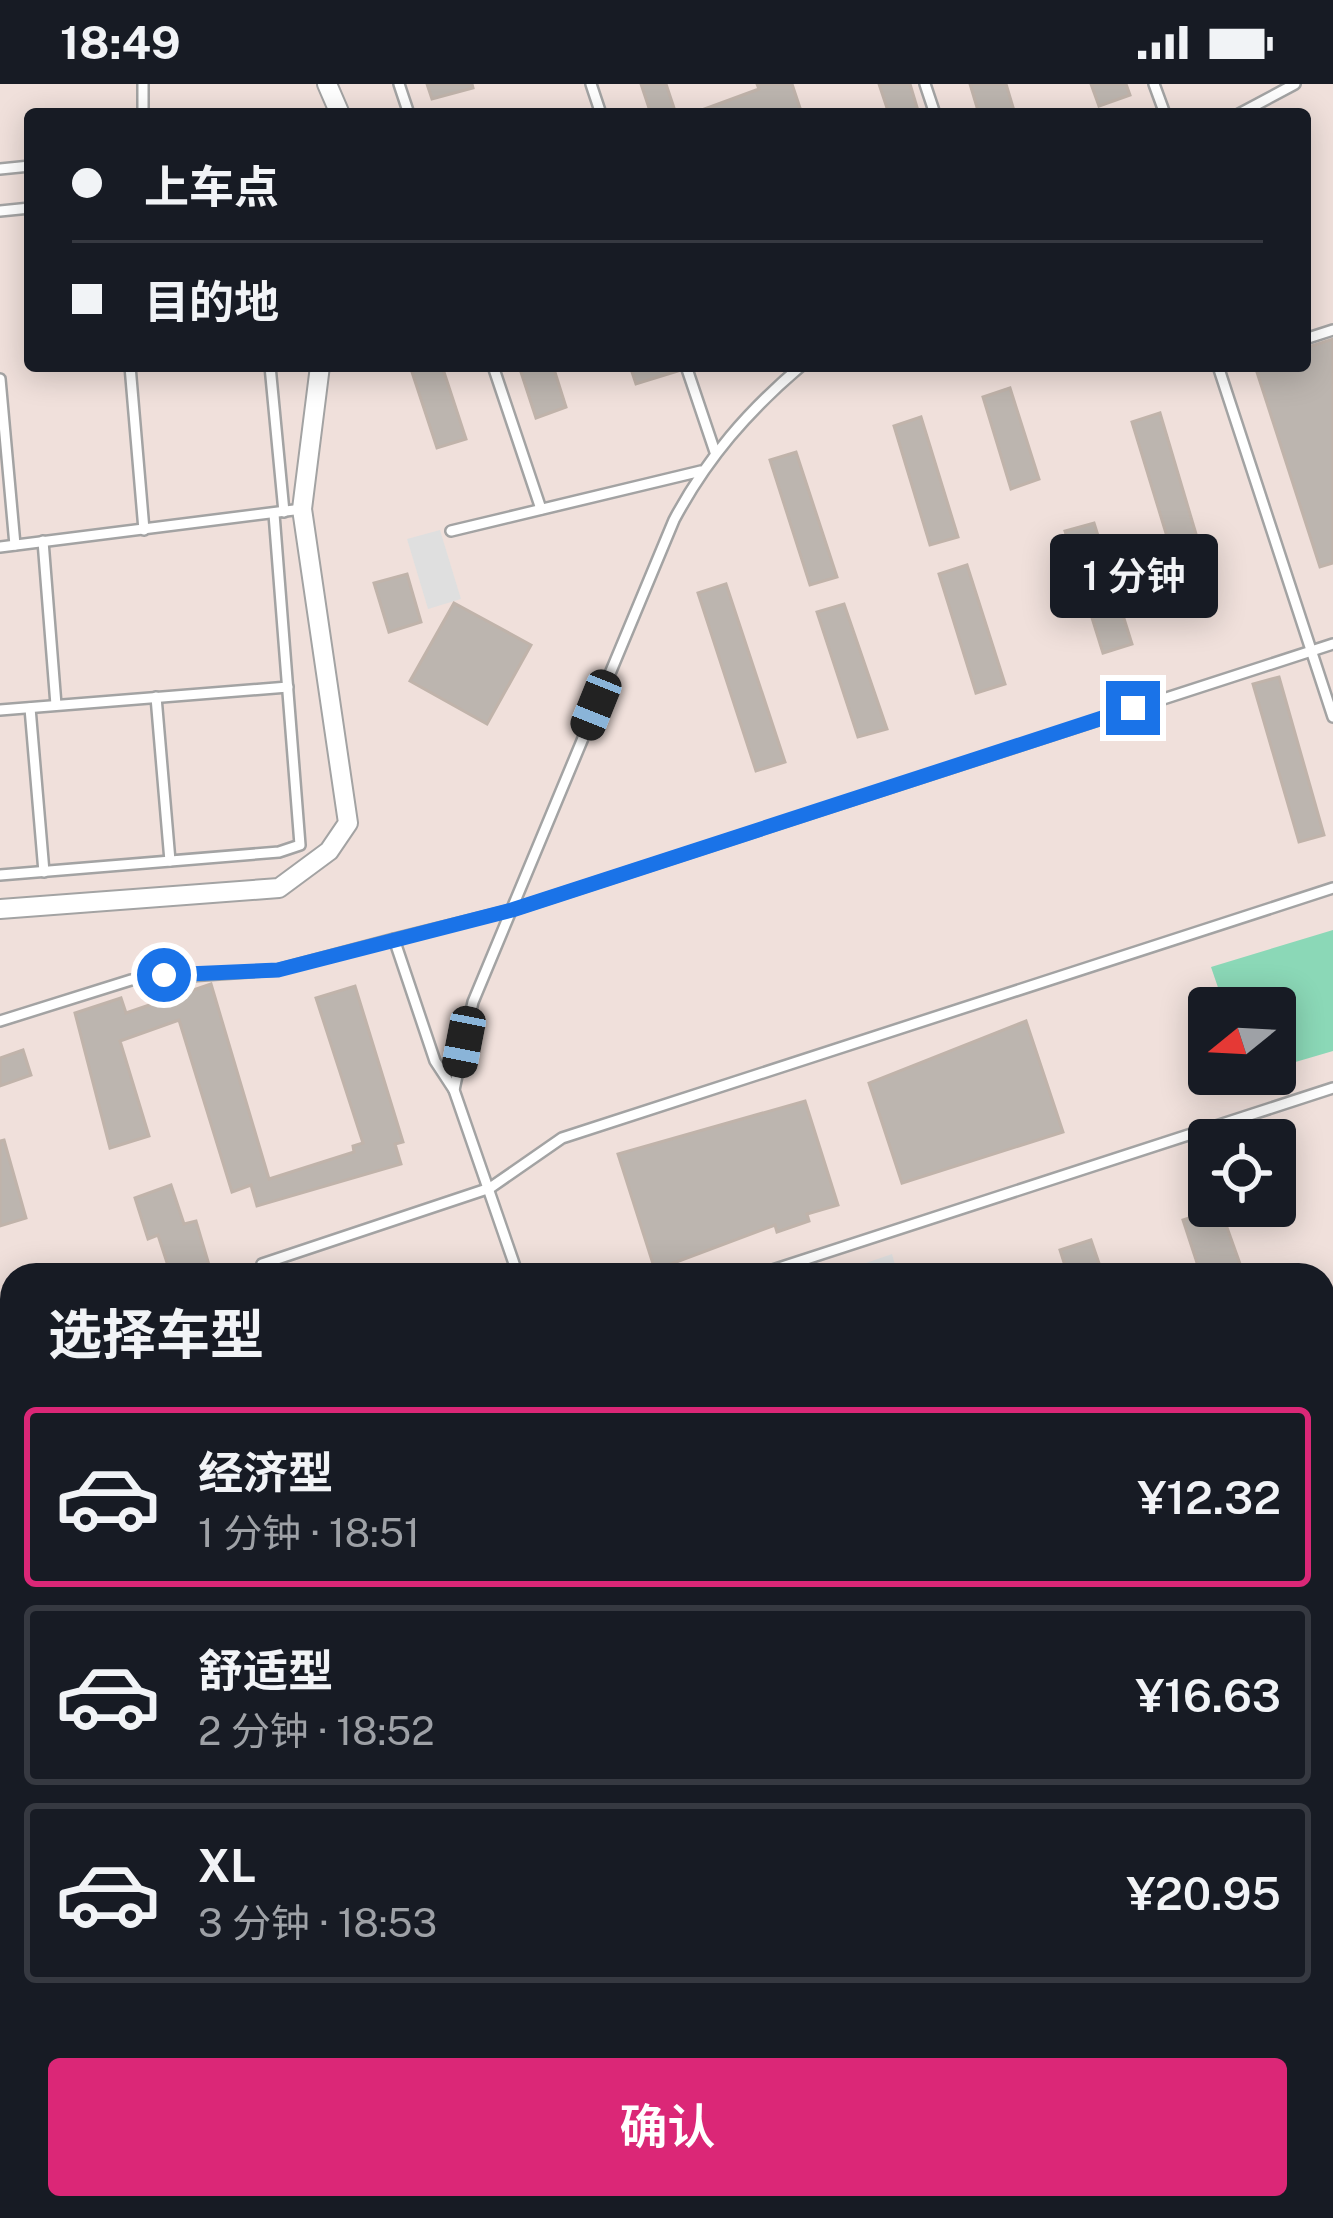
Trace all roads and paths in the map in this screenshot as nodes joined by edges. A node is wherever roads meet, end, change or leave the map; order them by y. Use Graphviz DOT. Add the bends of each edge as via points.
graph roads {
  1 [pos="1295,84"];
  2 [pos="1250,108"];
  3 [pos="131,372"];
  4 [pos="271,372"];
  5 [pos="319,372"];
  6 [pos="495,372"];
  7 [pos="688,372"];
  8 [pos="795,372"];
  9 [pos="1221,372"];
  10 [pos="0,379"];
  11 [pos="715,452"];
  12 [pos="700,470"];
  13 [pos="541,509"];
  14 [pos="286,512"];
  15 [pos="144,530"];
  16 [pos="452,531"];
  17 [pos="43,542"];
  18 [pos="15,545"];
  19 [pos="0,547"];
  20 [pos="1333,644"];
  21 [pos="1311,651"];
  22 [pos="288,687"];
  23 [pos="156,698"];
  24 [pos="56,705"];
  25 [pos="30,708"];
  26 [pos="0,710"];
  27 [pos="1333,717"];
  28 [pos="170,861"];
  29 [pos="44,872"];
  30 [pos="0,875"];
  31 [pos="1333,888"];
  32 [pos="0,909"];
  33 [pos="512,910"];
  34 [pos="394,939"];
  35 [pos="0,1021"];
  36 [pos="1333,1088"];
  37 [pos="454,1090"];
  38 [pos="490,1189"];
  39 [pos="265,1263"];
  40 [pos="514,1263"];
  41 [pos="795,1263"];
  1 -- 2 [label="lane"];
  3 -- 15 [label="lane"];
  4 -- 14 [label="lane"];
  5 -- 14 [label="street"];
  6 -- 13 [label="lane"];
  7 -- 11 [label="lane"];
  8 -- 11 [label="lane"];
  9 -- 21 [label="lane"];
  10 -- 18 [label="lane"];
  11 -- 12 [label="lane"];
  12 -- 13 [label="lane"];
  12 -- 33 [label="lane"];
  13 -- 16 [label="lane"];
  14 -- 15 [label="lane"];
  14 -- 22 [label="lane"];
  14 -- 32 [label="street" via="348,823 329,851 279,888"];
  15 -- 17 [label="lane"];
  17 -- 18 [label="lane"];
  17 -- 24 [label="lane"];
  18 -- 19 [label="lane"];
  20 -- 21 [label="lane"];
  21 -- 27 [label="lane"];
  21 -- 33 [label="lane"];
  22 -- 23 [label="lane"];
  22 -- 28 [label="lane" via="300,845"];
  23 -- 24 [label="lane"];
  23 -- 28 [label="lane"];
  24 -- 25 [label="lane"];
  25 -- 26 [label="lane"];
  25 -- 29 [label="lane"];
  28 -- 29 [label="lane"];
  29 -- 30 [label="lane"];
  31 -- 38 [label="lane" via="562,1138"];
  33 -- 34 [label="lane"];
  33 -- 37 [label="lane" via="473,1002"];
  34 -- 35 [label="lane" via="278,970 131,980"];
  34 -- 37 [label="lane" via="435,1061"];
  36 -- 41 [label="lane"];
  37 -- 38 [label="lane"];
  38 -- 39 [label="lane"];
  38 -- 40 [label="lane"];
}
